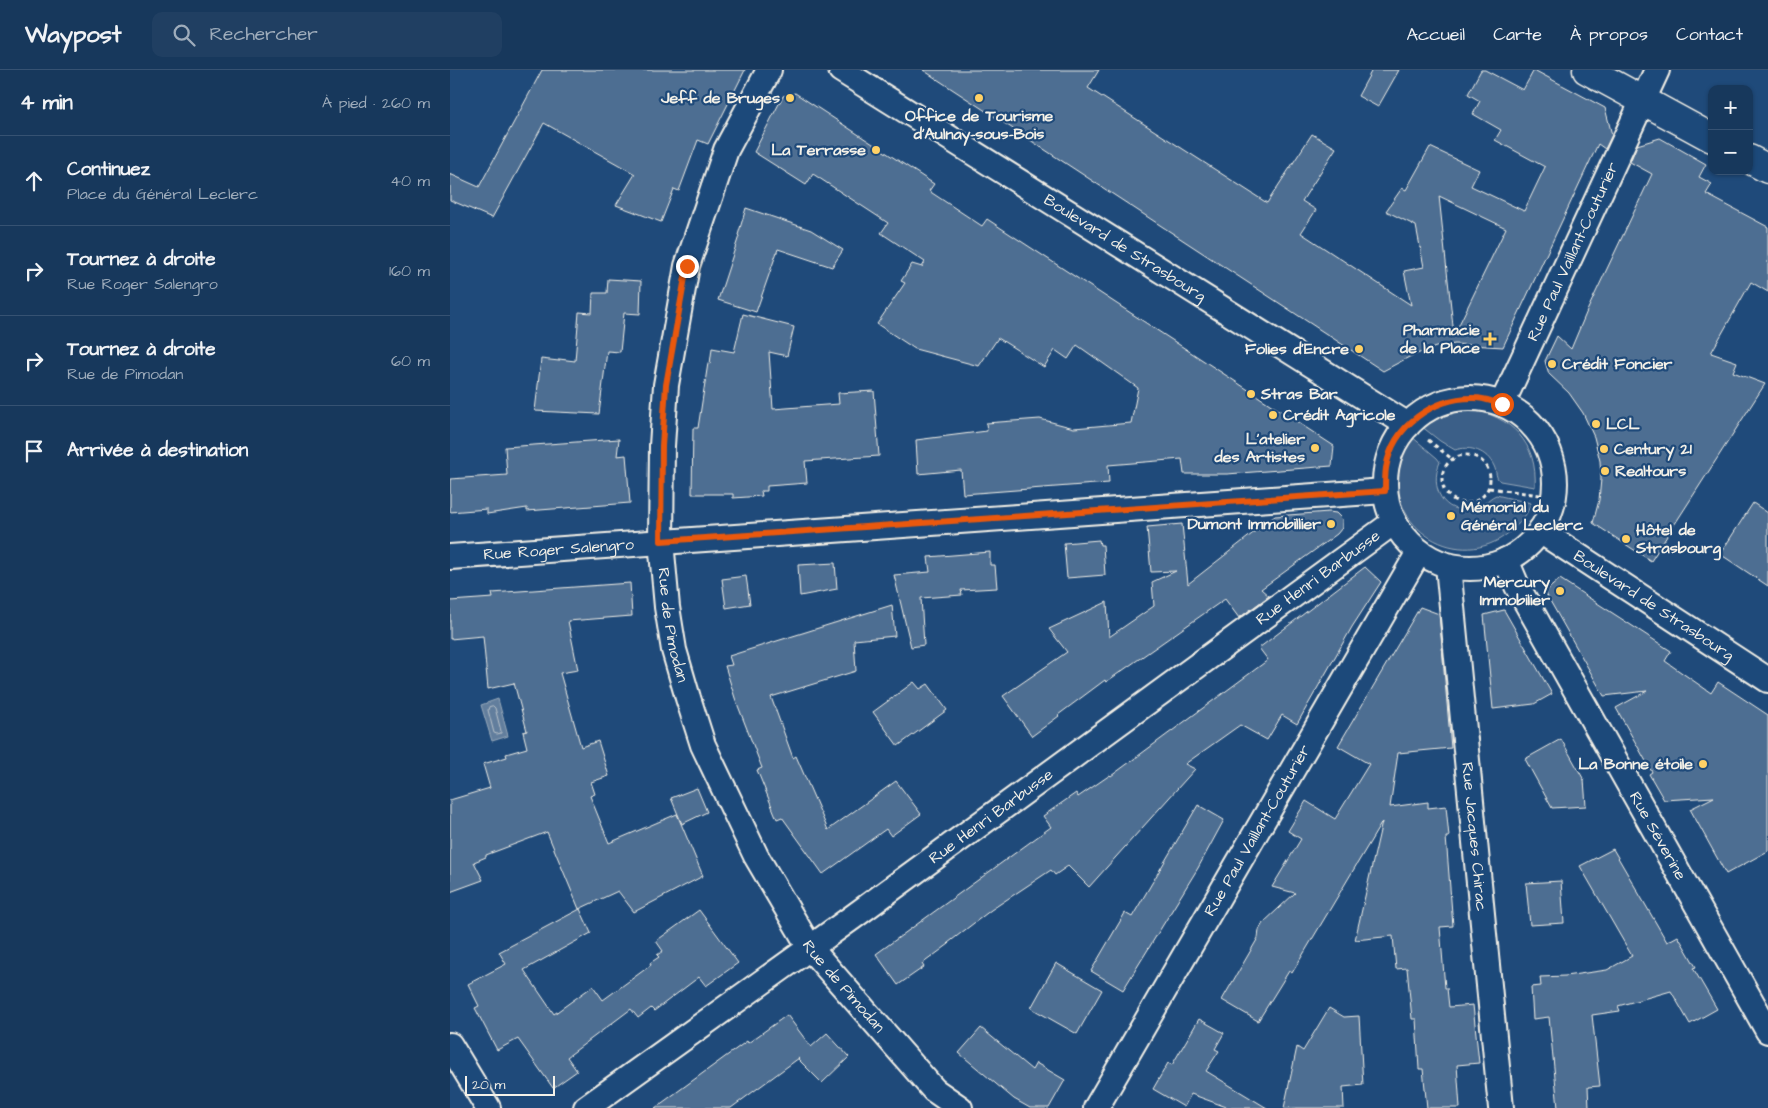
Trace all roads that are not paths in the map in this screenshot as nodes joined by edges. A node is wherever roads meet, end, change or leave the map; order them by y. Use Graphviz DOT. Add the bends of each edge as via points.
graph roads {
  1 [pos="769,70"];
  2 [pos="842,70"];
  3 [pos="1586,70"];
  4 [pos="1657,70"];
  5 [pos="1643,100"];
  6 [pos="1708,136"];
  7 [pos="1753,161"];
  8 [pos="1768,169"];
  9 [pos="1502,404"];
  10 [pos="1408,425"];
  11 [pos="1385,491"];
  12 [pos="1394,522"];
  13 [pos="1540,531"];
  14 [pos="661,541"];
  15 [pos="1419,552"];
  16 [pos="450,557"];
  17 [pos="1506,560"];
  18 [pos="1448,566"];
  19 [pos="1768,680"];
  20 [pos="810,948"];
  21 [pos="1768,1031"];
  22 [pos="450,1045"];
  23 [pos="488,1108"];
  24 [pos="586,1108"];
  25 [pos="960,1108"];
  26 [pos="1096,1108"];
  27 [pos="1501,1108"];
  1 -- 14 [label="street, Rue de Pimodan" via="726,150 687,266 666,385"];
  2 -- 10 [label="street, Boulevard de Strasbourg"];
  3 -- 5 [label="street"];
  4 -- 5 [label="street, Rue Paul Vaillant-Couturier"];
  5 -- 6 [label="street"];
  5 -- 9 [label="street, Rue Paul Vaillant-Couturier"];
  7 -- 8 [label="street"];
  9 -- 10 [label="street" via="1477,398 1451,400 1427,409"];
  9 -- 13 [label="street" via="1522,416 1538,432 1549,452 1554,474 1554,497"];
  10 -- 11 [label="street" via="1394,444 1386,467"];
  11 -- 12 [label="street"];
  11 -- 14 [label="street, Rue Roger Salengro"];
  12 -- 15 [label="street" via="1404,538"];
  12 -- 20 [label="street, Rue Henri Barbusse"];
  13 -- 17 [label="street" via="1525,548"];
  13 -- 19 [label="street, Boulevard de Strasbourg"];
  14 -- 16 [label="street, Rue Roger Salengro"];
  14 -- 20 [label="street, Rue de Pimodan" via="674,650 703,745 756,856"];
  15 -- 18 [label="street"];
  15 -- 26 [label="street, Rue Paul Vaillant-Couturier"];
  17 -- 18 [label="street" via="1468,568"];
  17 -- 21 [label="street, Rue Séverine" via="1517,586"];
  18 -- 27 [label="street, Rue Jacques Chirac"];
  20 -- 24 [label="street, Rue Henri Barbusse"];
  20 -- 25 [label="street, Rue de Pimodan" via="934,1090"];
  22 -- 23 [label="street"];
}
